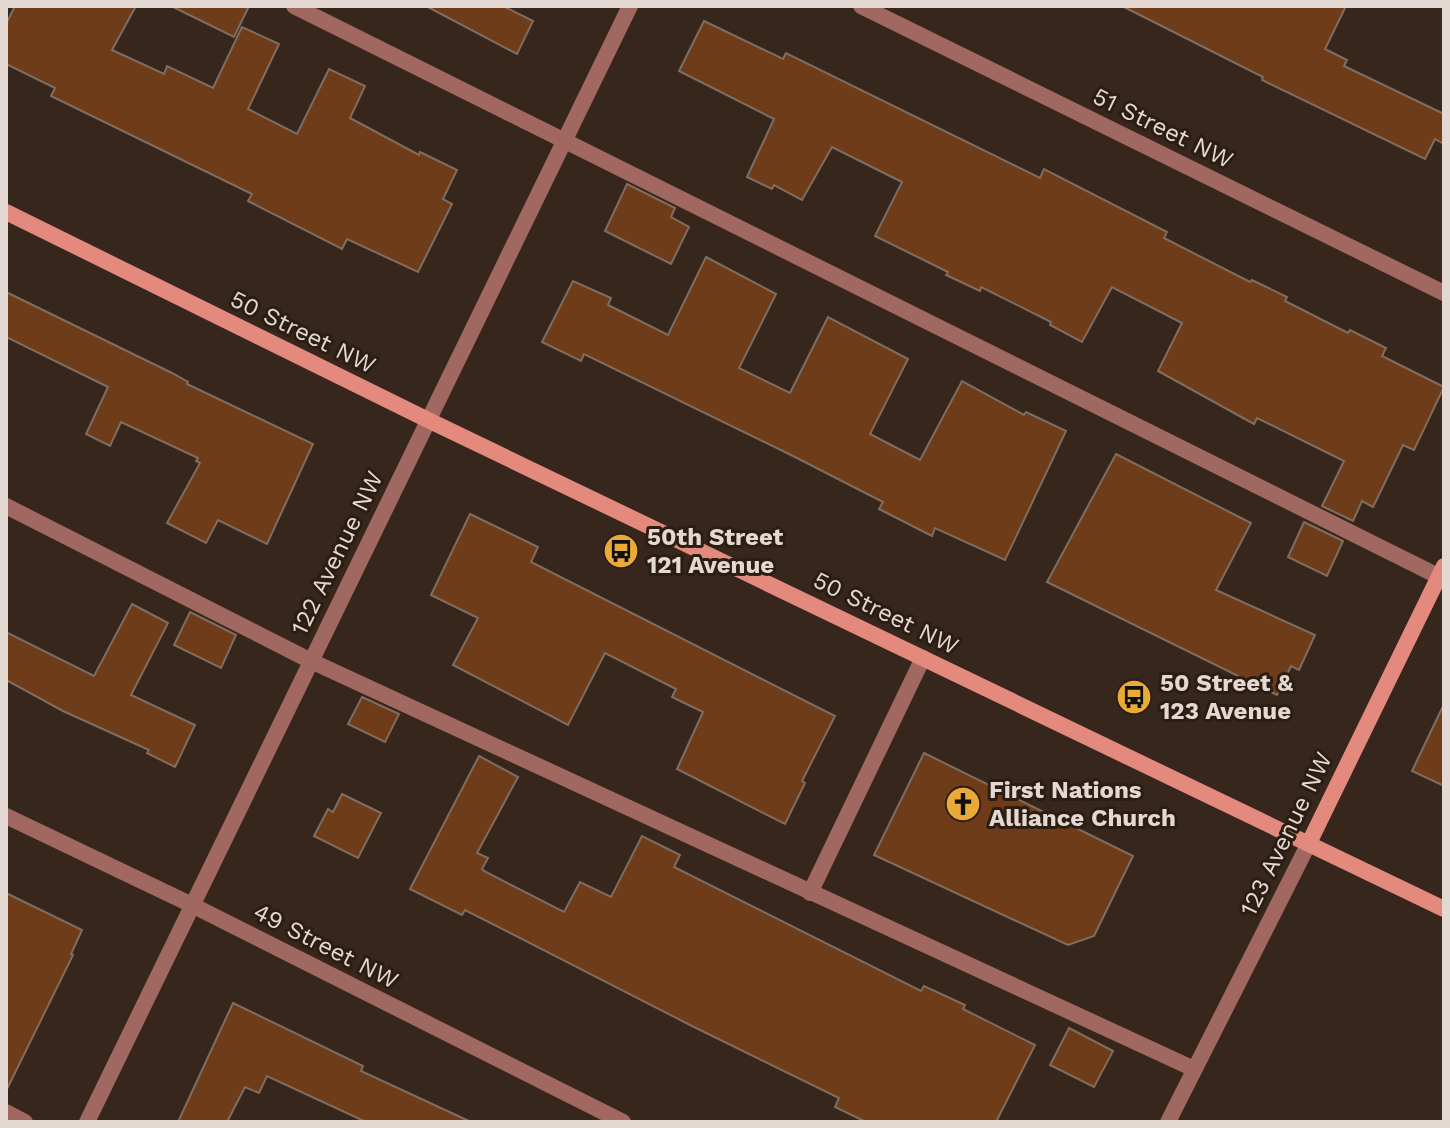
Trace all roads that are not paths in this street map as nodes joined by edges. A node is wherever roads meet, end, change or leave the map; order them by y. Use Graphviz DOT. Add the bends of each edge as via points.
graph roads {
  1 [pos="294,6"];
  2 [pos="630,6"];
  3 [pos="861,6"];
  4 [pos="566,140"];
  5 [pos="6,212"];
  6 [pos="1444,293"];
  7 [pos="428,420"];
  8 [pos="6,506"];
  9 [pos="1442,574"];
  10 [pos="923,658"];
  11 [pos="311,661"];
  12 [pos="6,816"];
  13 [pos="1309,843"];
  14 [pos="810,893"];
  15 [pos="192,905"];
  16 [pos="1444,909"];
  17 [pos="1194,1069"];
  18 [pos="6,1112"];
  19 [pos="25,1122"];
  20 [pos="87,1122"];
  21 [pos="623,1122"];
  22 [pos="1168,1122"];
  1 -- 4 [label="street"];
  2 -- 4 [label="street, 122 Avenue NW"];
  3 -- 6 [label="street, 51 Street NW"];
  4 -- 7 [label="street, 122 Avenue NW"];
  4 -- 9 [label="street"];
  5 -- 7 [label="main road, 50 Street NW"];
  7 -- 10 [label="main road, 50 Street NW"];
  7 -- 11 [label="street, 122 Avenue NW"];
  8 -- 11 [label="street"];
  9 -- 13 [label="main road, 123 Avenue NW"];
  10 -- 13 [label="main road, 50 Street NW"];
  10 -- 14 [label="street"];
  11 -- 14 [label="street"];
  11 -- 15 [label="street, 122 Avenue NW"];
  12 -- 15 [label="street, 49 Street NW"];
  13 -- 16 [label="main road, 50 Street NW"];
  13 -- 17 [label="street, 123 Avenue NW"];
  14 -- 17 [label="street"];
  15 -- 20 [label="street, 122 Avenue NW"];
  15 -- 21 [label="street, 49 Street NW"];
  17 -- 22 [label="street, 123 Avenue NW"];
  18 -- 19 [label="street"];
}
